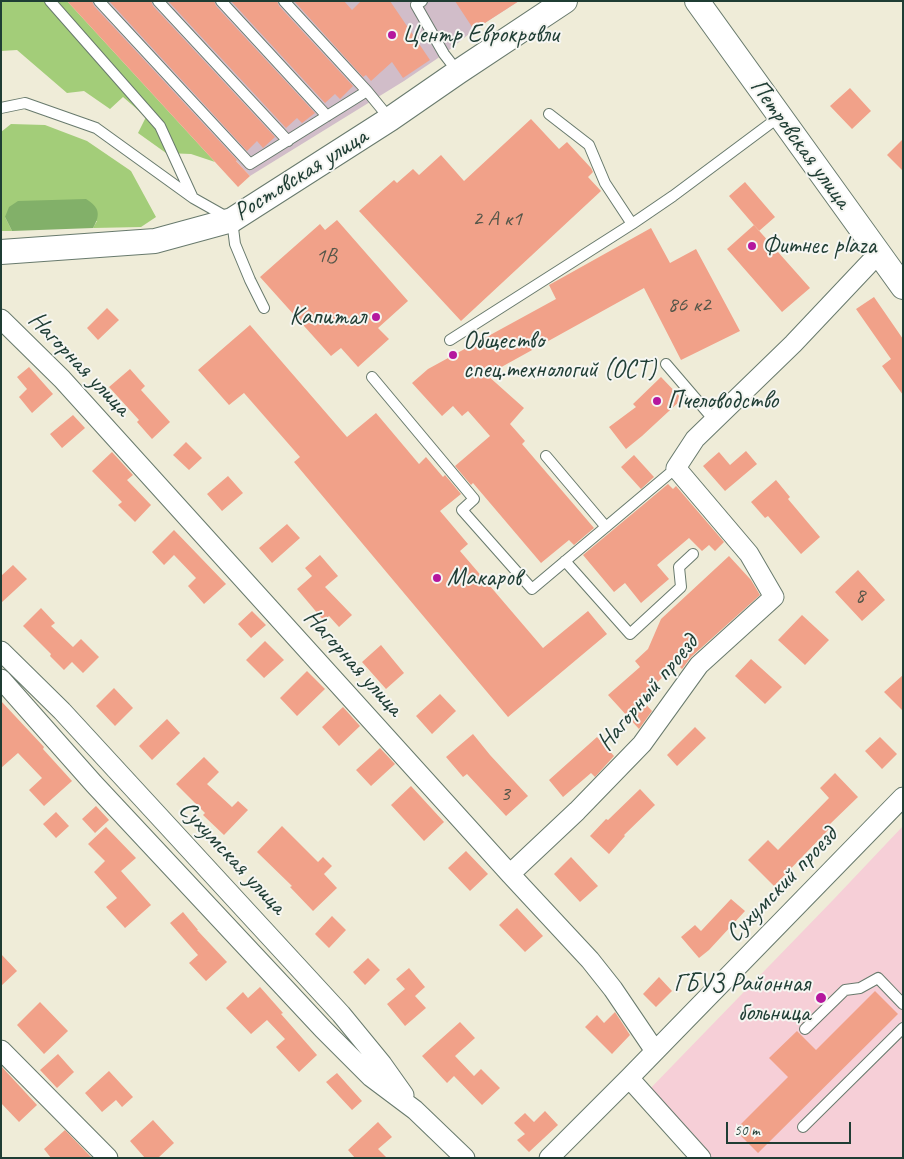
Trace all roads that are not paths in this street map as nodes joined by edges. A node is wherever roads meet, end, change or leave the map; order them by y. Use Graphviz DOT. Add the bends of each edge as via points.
graph roads {
  1 [pos="50,1"];
  2 [pos="99,1"];
  3 [pos="158,1"];
  4 [pos="221,1"];
  5 [pos="284,1"];
  6 [pos="422,1"];
  7 [pos="566,1"];
  8 [pos="697,1"];
  9 [pos="458,72"];
  10 [pos="367,91"];
  11 [pos="1,100"];
  12 [pos="25,103"];
  13 [pos="1,108"];
  14 [pos="549,114"];
  15 [pos="327,116"];
  16 [pos="779,117"];
  17 [pos="390,119"];
  18 [pos="288,141"];
  19 [pos="193,198"];
  20 [pos="232,220"];
  21 [pos="632,224"];
  22 [pos="1,252"];
  23 [pos="878,254"];
  24 [pos="903,287"];
  25 [pos="264,308"];
  26 [pos="1,319"];
  27 [pos="450,340"];
  28 [pos="666,364"];
  29 [pos="372,376"];
  30 [pos="714,420"];
  31 [pos="546,456"];
  32 [pos="676,468"];
  33 [pos="606,527"];
  34 [pos="693,554"];
  35 [pos="565,561"];
  36 [pos="1,651"];
  37 [pos="1,679"];
  38 [pos="903,797"];
  39 [pos="510,874"];
  40 [pos="903,1004"];
  41 [pos="903,1028"];
  42 [pos="805,1029"];
  43 [pos="1,1050"];
  44 [pos="655,1051"];
  45 [pos="629,1078"];
  46 [pos="415,1110"];
  47 [pos="803,1127"];
  48 [pos="108,1158"];
  49 [pos="465,1158"];
  50 [pos="549,1158"];
  51 [pos="701,1158"];
  1 -- 19 [label="lane" via="160,126"];
  2 -- 18 [label="lane" via="250,164"];
  3 -- 18 [label="lane"];
  4 -- 15 [label="lane"];
  5 -- 10 [label="lane"];
  6 -- 9 [label="lane" via="416,5"];
  7 -- 9 [label="street, Ростовская улица"];
  8 -- 16 [label="street, Петровская улица"];
  9 -- 17 [label="street, Ростовская улица"];
  10 -- 15 [label="lane"];
  10 -- 17 [label="lane"];
  11 -- 12 [label="lane"];
  12 -- 13 [label="lane"];
  12 -- 19 [label="lane" via="96,128"];
  14 -- 21 [label="lane" via="588,145 605,183"];
  15 -- 18 [label="lane"];
  16 -- 21 [label="lane"];
  16 -- 23 [label="street, Петровская улица"];
  17 -- 20 [label="street, Ростовская улица"];
  19 -- 20 [label="lane"];
  20 -- 22 [label="street, Ростовская улица" via="155,241"];
  20 -- 25 [label="lane" via="235,244"];
  21 -- 27 [label="lane"];
  23 -- 24 [label="street, Петровская улица"];
  23 -- 30 [label="street" via="793,344"];
  26 -- 39 [label="street, Нагорная улица" via="62,380"];
  28 -- 30 [label="lane"];
  29 -- 35 [label="lane" via="474,499 462,510 532,589"];
  30 -- 32 [label="street" via="695,439"];
  31 -- 33 [label="lane"];
  32 -- 33 [label="lane"];
  32 -- 39 [label="street, Нагорный проезд" via="749,554 774,597 699,665 642,744"];
  33 -- 35 [label="lane"];
  34 -- 35 [label="lane" via="679,567 681,587 630,634"];
  36 -- 46 [label="street, Сухумская улица" via="62,711 341,1014"];
  37 -- 46 [label="street, Сухумская улица" via="323,1030 371,1076"];
  38 -- 44 [label="street, Сухумский проезд"];
  39 -- 44 [label="street, Нагорная улица" via="590,960"];
  40 -- 42 [label="lane" via="878,978 860,988 845,990"];
  41 -- 47 [label="lane"];
  43 -- 48 [label="street"];
  44 -- 45 [label="street, Сухумский проезд"];
  45 -- 50 [label="street, Сухумский проезд"];
  45 -- 51 [label="street"];
  46 -- 49 [label="street, Сухумская улица"];
}
